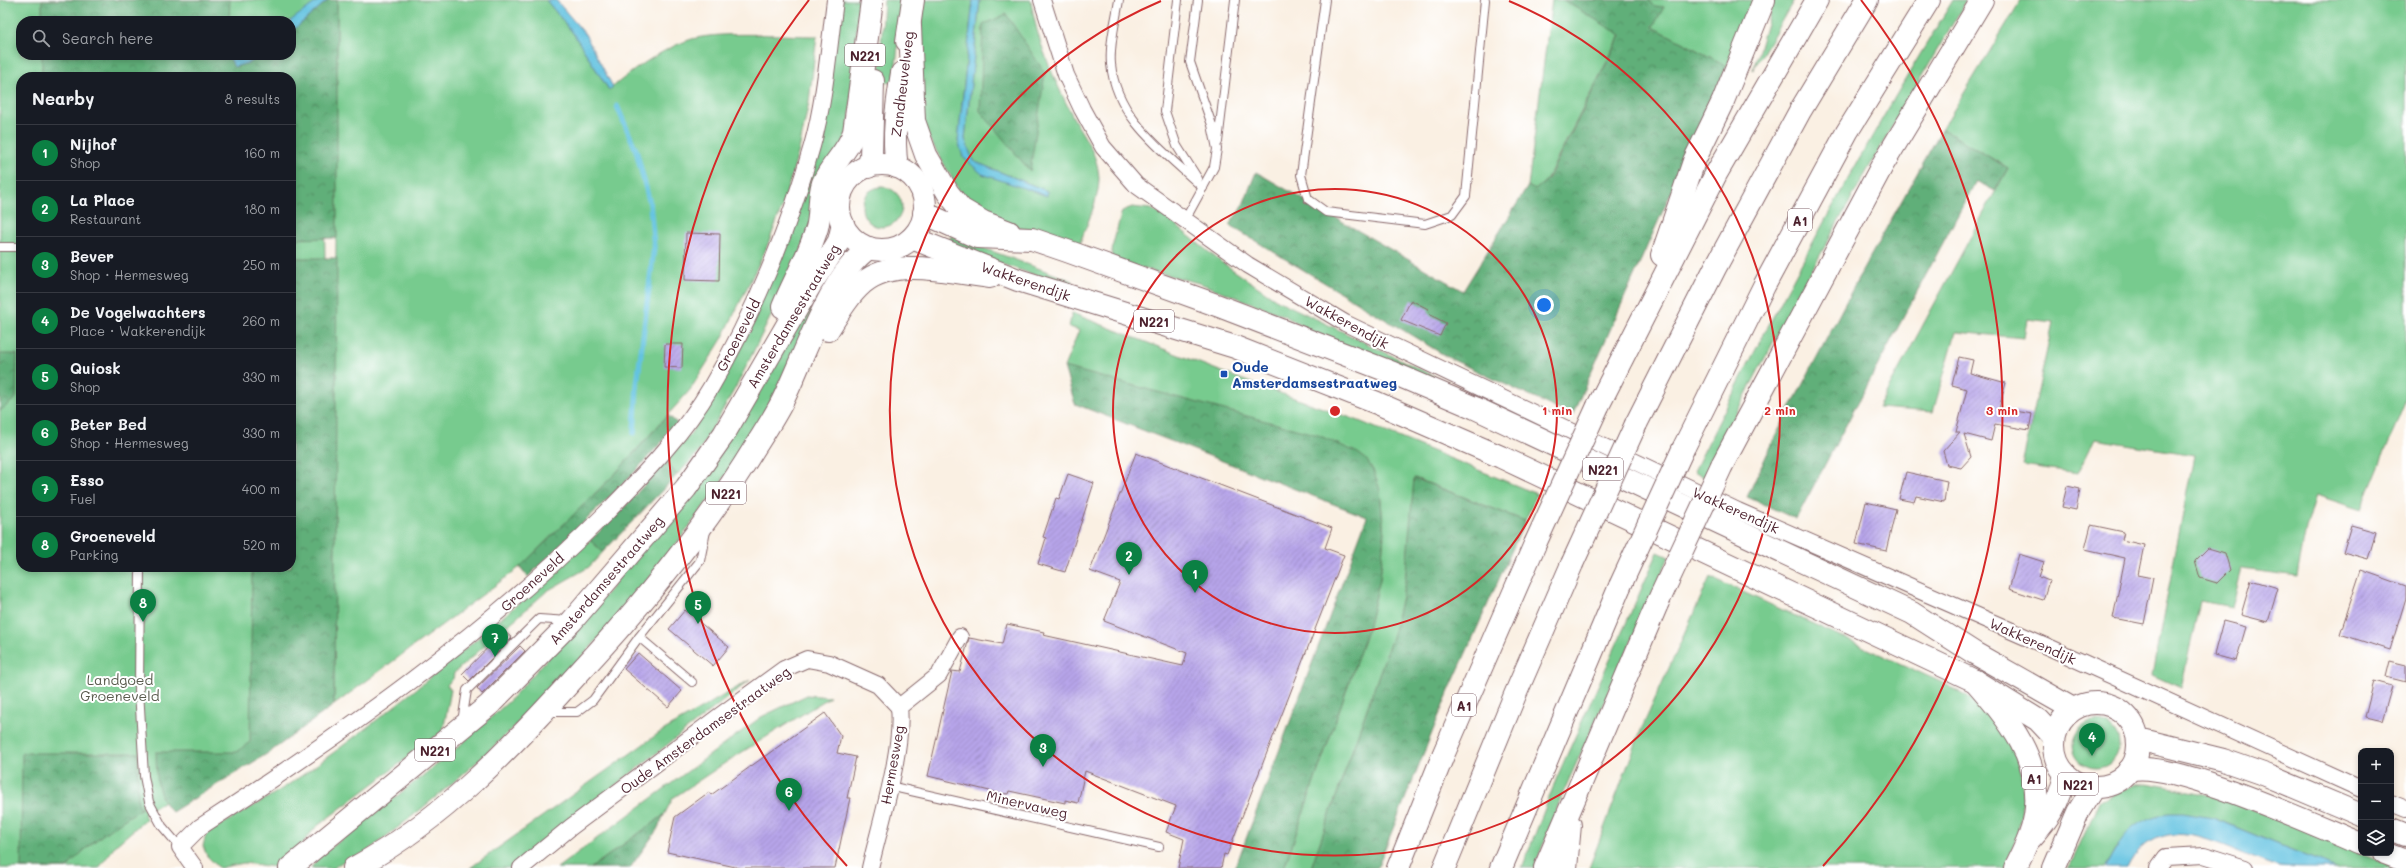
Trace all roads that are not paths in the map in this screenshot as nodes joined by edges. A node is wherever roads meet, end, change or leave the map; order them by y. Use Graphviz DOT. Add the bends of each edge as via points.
graph roads {
  1 [pos="835,0"];
  2 [pos="872,0"];
  3 [pos="913,0"];
  4 [pos="1042,0"];
  5 [pos="1119,0"];
  6 [pos="1178,0"];
  7 [pos="1198,0"];
  8 [pos="1234,0"];
  9 [pos="1325,0"];
  10 [pos="1485,0"];
  11 [pos="1764,0"];
  12 [pos="1817,0"];
  13 [pos="1866,0"];
  14 [pos="1929,0"];
  15 [pos="1982,0"];
  16 [pos="910,26"];
  17 [pos="1217,149"];
  18 [pos="868,167"];
  19 [pos="897,167"];
  20 [pos="1204,188"];
  21 [pos="924,213"];
  22 [pos="1185,220"];
  23 [pos="843,224"];
  24 [pos="912,238"];
  25 [pos="1032,239"];
  26 [pos="0,247"];
  27 [pos="16,247"];
  28 [pos="869,248"];
  29 [pos="1018,280"];
  30 [pos="1637,326"];
  31 [pos="752,381"];
  32 [pos="780,405"];
  33 [pos="709,516"];
  34 [pos="140,572"];
  35 [pos="960,637"];
  36 [pos="639,638"];
  37 [pos="1975,681"];
  38 [pos="692,682"];
  39 [pos="899,707"];
  40 [pos="2073,710"];
  41 [pos="544,712"];
  42 [pos="2054,737"];
  43 [pos="2138,739"];
  44 [pos="2129,770"];
  45 [pos="2065,774"];
  46 [pos="889,786"];
  47 [pos="2093,788"];
  48 [pos="2358,788"];
  49 [pos="1573,798"];
  50 [pos="2394,804"];
  51 [pos="2406,809"];
  52 [pos="2358,814"];
  53 [pos="2394,829"];
  54 [pos="2406,835"];
  55 [pos="2026,843"];
  56 [pos="2358,843"];
  57 [pos="180,846"];
  58 [pos="1159,847"];
  59 [pos="2393,856"];
  60 [pos="2406,861"];
  61 [pos="195,868"];
  62 [pos="290,868"];
  63 [pos="354,868"];
  64 [pos="521,868"];
  65 [pos="870,868"];
  66 [pos="1398,868"];
  67 [pos="1444,868"];
  68 [pos="1501,868"];
  69 [pos="1545,868"];
  70 [pos="1566,868"];
  71 [pos="2015,868"];
  72 [pos="2054,868"];
  73 [pos="2158,868"];
  74 [pos="2245,868"];
  1 -- 57 [label="street, Groeneveld" via="829,53 812,144 768,272 741,331 710,389 658,460 585,534 510,602 359,720 200,827"];
  2 -- 18 [label="main road, Zandheuvelweg / N221" via="873,109 871,157"];
  2 -- 31 [label="main road, N221" via="851,143 829,171 824,182 820,193 817,228"];
  3 -- 16 [label="main road, Zandheuvelweg / N221"];
  4 -- 22 [label="street, Wakkerendijk" via="1066,75 1103,146 1136,185"];
  5 -- 20 [label="lane" via="1111,62 1114,87 1138,128"];
  6 -- 20 [label="lane" via="1165,111 1177,146"];
  7 -- 17 [label="lane" via="1190,62 1212,125"];
  8 -- 17 [label="lane"];
  9 -- 10 [label="lane" via="1301,175 1308,199 1326,212 1425,224 1452,215 1466,196"];
  11 -- 30 [label="main road, A1" via="1723,101 1694,161"];
  12 -- 30 [label="main road, A1" via="1716,174"];
  13 -- 67 [label="main road, bridge" via="1800,111 1719,261 1636,424 1515,695"];
  14 -- 68 [label="main road, A1, bridge" via="1844,139 1764,286 1684,447 1620,586"];
  15 -- 49 [label="main road, bridge" via="1883,164 1722,465 1657,604"];
  16 -- 19 [label="main road, Zandheuvelweg / N221" via="896,107 894,143"];
  16 -- 25 [label="main road, N221" via="914,121 926,155 948,193 970,216"];
  17 -- 20 [label="lane" via="1214,167"];
  18 -- 19 [label="main road, N221" via="882,164"];
  18 -- 23 [label="main road, N221" via="854,175 844,186 839,209"];
  19 -- 21 [label="main road" via="919,185 923,194"];
  20 -- 22 [label="lane"];
  21 -- 24 [label="main road" via="920,226"];
  21 -- 25 [label="main road, Wakkerendijk / N221" via="977,237"];
  22 -- 48 [label="street, Wakkerendijk" via="1248,265 1345,323 1483,391 1738,511 2060,652"];
  23 -- 28 [label="main road, N221" via="856,242"];
  23 -- 31 [label="main road, Amsterdamsestraatweg / N221" via="835,247"];
  24 -- 28 [label="main road" via="890,249"];
  24 -- 29 [label="main road, Wakkerendijk / N221"];
  25 -- 40 [label="main road, Wakkerendijk / N221" via="1219,306 1393,373 1475,408 1912,613"];
  26 -- 27 [label="lane"];
  28 -- 32 [label="main road, Amsterdamsestraatweg / N221" via="847,271 832,294"];
  29 -- 32 [label="main road, N221" via="922,268 897,270 870,278 846,302"];
  29 -- 37 [label="main road, Wakkerendijk / N221" via="1234,347 1377,403 1501,457"];
  30 -- 66 [label="main road, A1, bridge" via="1535,544 1444,753"];
  31 -- 62 [label="main road, Amsterdamsestraatweg / N221" via="724,434 686,488 572,621 513,682 462,729"];
  32 -- 33 [label="main road, Amsterdamsestraatweg / N221" via="725,495"];
  33 -- 36 [label="lane" via="700,562"];
  33 -- 41 [label="main road, Amsterdamsestraatweg / N221" via="641,602"];
  34 -- 57 [label="lane" via="139,690 144,776 149,802 162,826"];
  35 -- 39 [label="street, Hermesweg" via="939,675"];
  36 -- 38 [label="lane"];
  36 -- 41 [label="lane" via="593,700 576,712"];
  37 -- 42 [label="main road, Wakkerendijk / N221" via="2038,720"];
  37 -- 55 [label="main road, A1" via="2008,718 2028,756 2036,797 2035,817"];
  39 -- 46 [label="street, Hermesweg" via="901,723"];
  39 -- 64 [label="street, Oude Amsterdamsestraatweg" via="878,685 829,663 807,659 784,670 728,710 571,827"];
  40 -- 42 [label="main road, N221" via="2063,718"];
  40 -- 43 [label="main road, N221" via="2084,704 2110,705 2121,710 2130,720"];
  41 -- 63 [label="main road, Amsterdamsestraatweg / N221" via="484,772 444,806 380,855"];
  42 -- 45 [label="main road, N221" via="2054,754"];
  43 -- 44 [label="main road" via="2134,761"];
  43 -- 52 [label="main road" via="2223,760 2266,774"];
  44 -- 47 [label="main road, N221" via="2110,784"];
  44 -- 56 [label="main road" via="2138,767 2218,787"];
  45 -- 47 [label="main road, N221" via="2077,784"];
  45 -- 55 [label="main road, A1" via="2049,818"];
  46 -- 58 [label="lane, Minervaweg"];
  46 -- 65 [label="street, Hermesweg"];
  47 -- 72 [label="main road" via="2078,812"];
  49 -- 69 [label="main road"];
  49 -- 70 [label="main road"];
  50 -- 51 [label="street"];
  53 -- 54 [label="main road"];
  55 -- 71 [label="main road, A1"];
  57 -- 61 [label="street"];
  59 -- 60 [label="main road"];
  73 -- 74 [label="street" via="2166,857 2204,855"];
}
